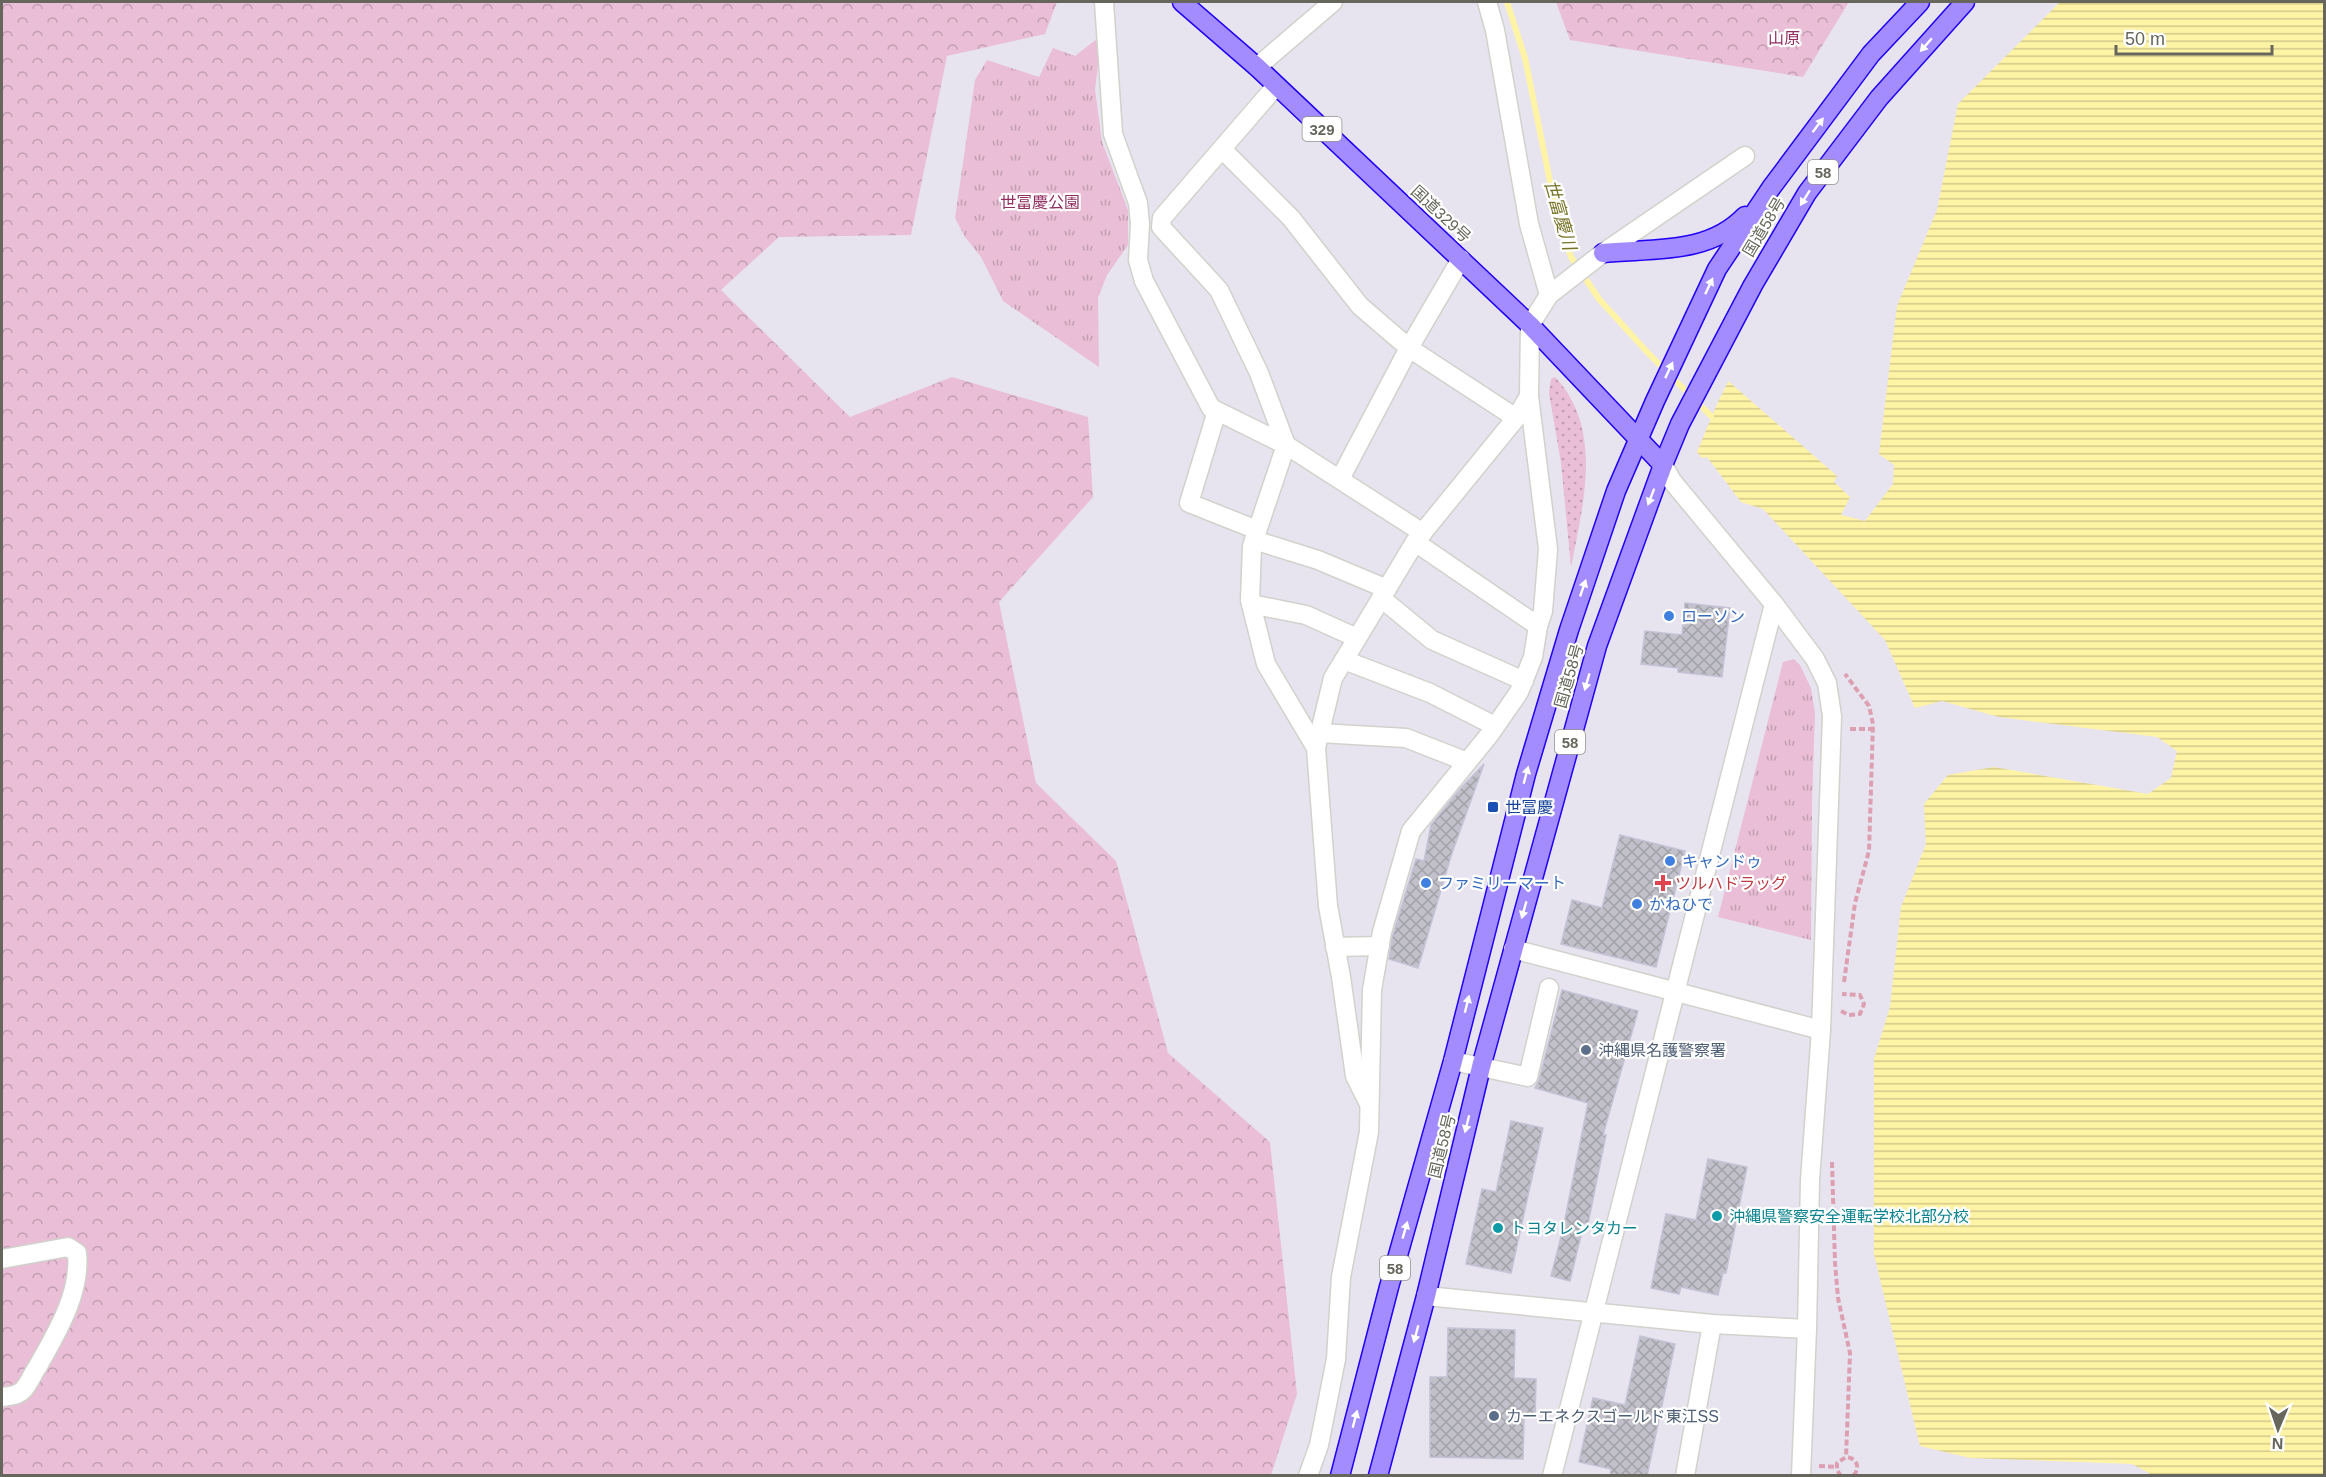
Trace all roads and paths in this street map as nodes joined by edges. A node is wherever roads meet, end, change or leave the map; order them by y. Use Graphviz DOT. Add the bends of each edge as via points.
graph roads {
  1 [pos="1104,2"];
  2 [pos="1182,2"];
  3 [pos="1333,2"];
  4 [pos="1487,2"];
  5 [pos="1920,2"];
  6 [pos="1965,2"];
  7 [pos="1257,67"];
  8 [pos="1276,86"];
  9 [pos="1223,150"];
  10 [pos="1745,156"];
  11 [pos="1771,188"];
  12 [pos="1603,253"];
  13 [pos="1461,259"];
  14 [pos="1549,295"];
  15 [pos="1530,325"];
  16 [pos="1409,348"];
  17 [pos="1529,396"];
  18 [pos="1217,411"];
  19 [pos="1274,414"];
  20 [pos="1516,418"];
  21 [pos="1248,426"];
  22 [pos="1639,438"];
  23 [pos="1286,445"];
  24 [pos="1663,465"];
  25 [pos="1340,479"];
  26 [pos="1256,535"];
  27 [pos="1419,537"];
  28 [pos="1384,594"];
  29 [pos="1251,604"];
  30 [pos="1774,604"];
  31 [pos="1538,626"];
  32 [pos="1357,638"];
  33 [pos="1344,660"];
  34 [pos="1839,667"];
  35 [pos="1524,681"];
  36 [pos="1495,726"];
  37 [pos="1318,741"];
  38 [pos="1467,762"];
  39 [pos="1380,946"];
  40 [pos="1335,947"];
  41 [pos="1513,949"];
  42 [pos="1549,988"];
  43 [pos="1676,992"];
  44 [pos="1842,994"];
  45 [pos="1840,1011"];
  46 [pos="1839,1020"];
  47 [pos="1821,1030"];
  48 [pos="1453,1061"];
  49 [pos="1481,1067"];
  50 [pos="1370,1106"];
  51 [pos="1832,1153"];
  52 [pos="2,1259"];
  53 [pos="1426,1296"];
  54 [pos="1592,1312"];
  55 [pos="1712,1324"];
  56 [pos="1807,1329"];
  57 [pos="2,1397"];
  58 [pos="1846,1457"];
  59 [pos="1308,1476"];
  60 [pos="1340,1476"];
  61 [pos="1378,1476"];
  62 [pos="1552,1476"];
  63 [pos="1685,1476"];
  64 [pos="1801,1476"];
  65 [pos="1841,1476"];
  66 [pos="1853,1476"];
  1 -- 18 [label="street" via="1113,134 1138,203 1138,260 1144,282 1211,408"];
  2 -- 7 [label="highway, 国道329号 / 329"];
  3 -- 7 [label="street"];
  4 -- 14 [label="street" via="1529,224"];
  11 -- 5 [label="highway, 国道58号 / 58, one-way" via="1871,54"];
  6 -- 24 [label="highway, 国道58号 / 58, one-way" via="1879,98 1807,194 1753,285 1680,424"];
  7 -- 8 [label="highway, 国道329号 / 329"];
  8 -- 9 [label="street"];
  8 -- 13 [label="highway, 国道329号 / 329"];
  9 -- 16 [label="street" via="1291,218 1359,306"];
  9 -- 19 [label="street" via="1162,218 1161,227 1219,290"];
  10 -- 12 [label="street"];
  11 -- 12 [label="highway" via="1736,225 1717,238 1681,248"];
  22 -- 11 [label="highway, 国道58号 / 58, one-way" via="1717,269"];
  12 -- 14 [label="street"];
  13 -- 15 [label="highway, 国道329号 / 329"];
  13 -- 16 [label="street"];
  14 -- 15 [label="street"];
  15 -- 17 [label="street"];
  15 -- 22 [label="highway, 国道329号 / 329"];
  16 -- 20 [label="street"];
  16 -- 25 [label="street"];
  17 -- 20 [label="street"];
  17 -- 31 [label="street" via="1548,549"];
  18 -- 21 [label="street"];
  18 -- 26 [label="street" via="1189,503"];
  19 -- 21 [label="street"];
  19 -- 23 [label="street"];
  20 -- 27 [label="street"];
  21 -- 23 [label="street"];
  22 -- 24 [label="highway, 国道329号 / 329"];
  48 -- 22 [label="highway, 国道58号 / 58, one-way" via="1526,774 1559,663 1616,491"];
  23 -- 25 [label="street"];
  23 -- 26 [label="street"];
  24 -- 30 [label="street"];
  24 -- 41 [label="highway, 国道58号 / 58, one-way" via="1597,646"];
  25 -- 27 [label="street"];
  26 -- 28 [label="street"];
  26 -- 29 [label="street"];
  27 -- 28 [label="street"];
  27 -- 31 [label="street"];
  28 -- 32 [label="street"];
  28 -- 35 [label="street" via="1432,640"];
  29 -- 32 [label="street" via="1306,615"];
  29 -- 37 [label="street" via="1266,664"];
  30 -- 43 [label="street"];
  30 -- 47 [label="street" via="1815,659 1827,683 1832,716"];
  31 -- 35 [label="street"];
  32 -- 33 [label="street"];
  33 -- 36 [label="street" via="1430,693"];
  33 -- 37 [label="street" via="1333,678"];
  34 -- 44 [label="path" via="1869,706 1873,724 1869,850 1853,913"];
  35 -- 36 [label="street"];
  36 -- 38 [label="street"];
  37 -- 38 [label="street" via="1406,738"];
  37 -- 40 [label="street" via="1328,906"];
  38 -- 39 [label="street" via="1411,831"];
  39 -- 40 [label="street"];
  39 -- 50 [label="street" via="1372,990"];
  40 -- 50 [label="street" via="1355,1076"];
  41 -- 43 [label="street"];
  41 -- 49 [label="highway, 国道58号 / 58"];
  42 -- 49 [label="street" via="1528,1077"];
  43 -- 47 [label="street"];
  43 -- 54 [label="street"];
  44 -- 45 [label="path"];
  44 -- 45 [label="path" via="1860,995 1864,1004 1860,1014"];
  45 -- 46 [label="path"];
  47 -- 56 [label="street" via="1810,1180"];
  48 -- 49 [label="street"];
  60 -- 48 [label="highway, 国道58号 / 58, one-way"];
  49 -- 53 [label="highway, 国道58号 / 58, one-way"];
  50 -- 59 [label="street" via="1369,1132 1341,1277 1336,1359"];
  51 -- 58 [label="path" via="1838,1298 1850,1353"];
  52 -- 57 [label="street" via="68,1247 77,1252 79,1270 57,1332 24,1390"];
  53 -- 54 [label="street"];
  53 -- 61 [label="highway, 国道58号 / 58, one-way"];
  54 -- 55 [label="street"];
  54 -- 62 [label="street"];
  55 -- 56 [label="street"];
  55 -- 63 [label="street"];
  56 -- 64 [label="street"];
  58 -- 65 [label="path" via="1837,1463"];
  58 -- 66 [label="path" via="1856,1463"];
}
